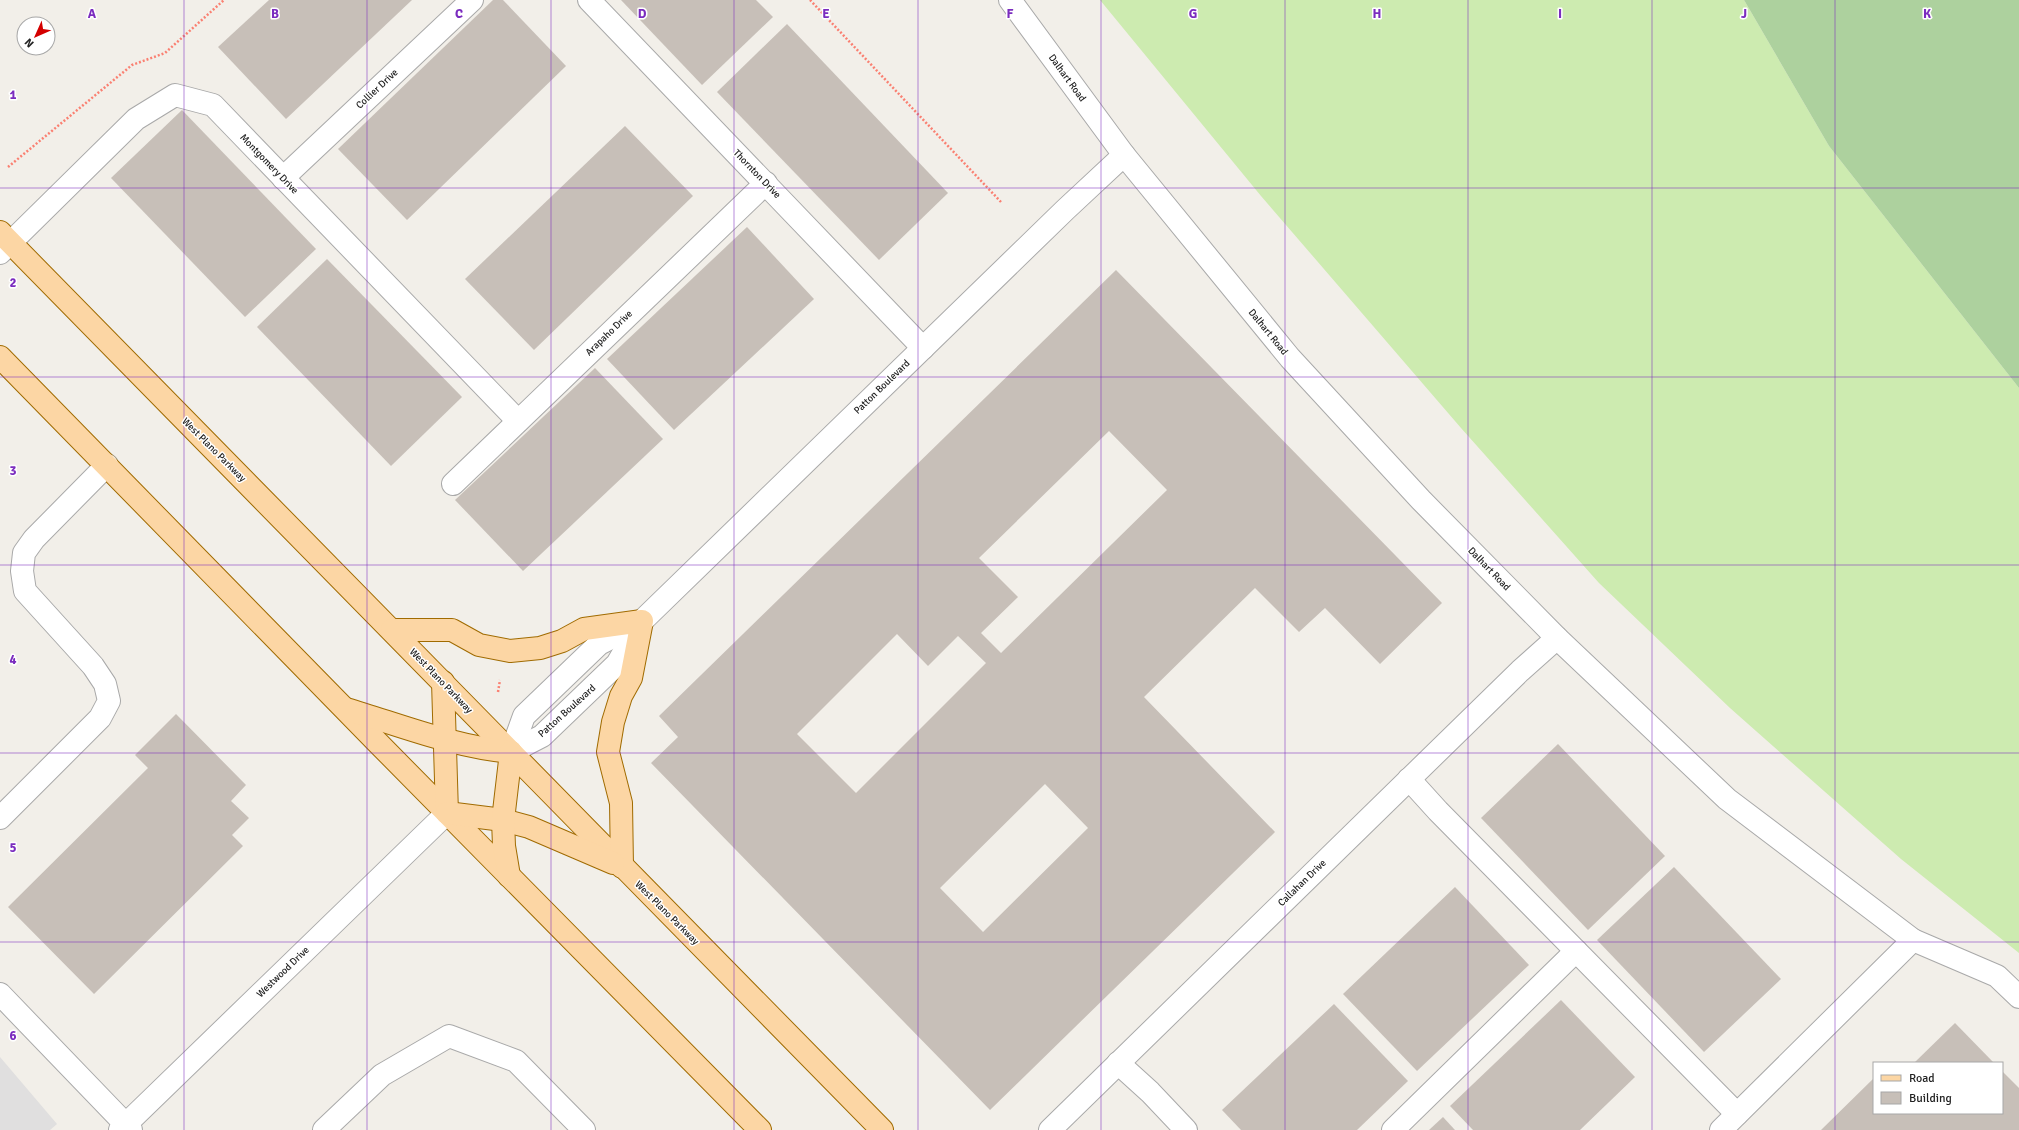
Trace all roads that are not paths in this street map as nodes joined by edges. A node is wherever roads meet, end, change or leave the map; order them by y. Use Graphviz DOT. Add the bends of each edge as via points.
graph roads {
  1 [pos="472,0"];
  2 [pos="589,0"];
  3 [pos="1010,0"];
  4 [pos="1124,155"];
  5 [pos="283,178"];
  6 [pos="766,183"];
  7 [pos="3,243"];
  8 [pos="922,348"];
  9 [pos="0,357"];
  10 [pos="518,421"];
  11 [pos="107,465"];
  12 [pos="453,484"];
  13 [pos="642,621"];
  14 [pos="392,630"];
  15 [pos="1556,638"];
  16 [pos="443,682"];
  17 [pos="344,709"];
  18 [pos="445,739"];
  19 [pos="511,752"];
  20 [pos="1409,779"];
  21 [pos="447,813"];
  22 [pos="0,818"];
  23 [pos="503,820"];
  24 [pos="622,867"];
  25 [pos="509,876"];
  26 [pos="1913,940"];
  27 [pos="1576,951"];
  28 [pos="0,994"];
  29 [pos="2019,998"];
  30 [pos="1118,1063"];
  31 [pos="1737,1114"];
  32 [pos="125,1128"];
  33 [pos="324,1130"];
  34 [pos="584,1130"];
  35 [pos="760,1130"];
  36 [pos="882,1130"];
  37 [pos="1050,1130"];
  38 [pos="1186,1130"];
  39 [pos="1393,1130"];
  40 [pos="1721,1130"];
  1 -- 5 [label="street, Collier Drive"];
  2 -- 6 [label="street, Thornton Drive"];
  3 -- 4 [label="street, Dalhart Road"];
  4 -- 8 [label="street, Patton Boulevard"];
  4 -- 15 [label="street, Dalhart Road" via="1290,358 1421,500"];
  5 -- 7 [label="street, Montgomery Drive" via="213,105 175,95 136,119"];
  5 -- 10 [label="street, Montgomery Drive"];
  6 -- 8 [label="street, Thornton Drive"];
  6 -- 10 [label="street, Arapaho Drive"];
  7 -- 14 [label="main road, West Plano Parkway"];
  8 -- 13 [label="street, Patton Boulevard"];
  9 -- 11 [label="main road"];
  10 -- 12 [label="street, Arapaho Drive"];
  11 -- 17 [label="main road"];
  11 -- 22 [label="street" via="34,539 24,554 22,572 25,591 93,666 105,684 109,701 100,718"];
  13 -- 14 [label="main road" via="584,629 562,641 540,648 510,651 479,645 452,630"];
  13 -- 19 [label="street, Patton Boulevard" via="617,664 542,736"];
  13 -- 24 [label="main road" via="631,678 621,696 608,752 621,803"];
  14 -- 16 [label="main road, West Plano Parkway"];
  15 -- 20 [label="street, Callahan Drive"];
  15 -- 26 [label="street, Dalhart Road" via="1727,799"];
  16 -- 18 [label="main road"];
  16 -- 19 [label="main road, West Plano Parkway"];
  17 -- 18 [label="main road"];
  17 -- 21 [label="main road"];
  18 -- 19 [label="main road"];
  18 -- 21 [label="main road"];
  19 -- 23 [label="main road"];
  19 -- 24 [label="main road, West Plano Parkway"];
  20 -- 27 [label="street"];
  20 -- 30 [label="street, Callahan Drive"];
  21 -- 23 [label="main road"];
  21 -- 25 [label="main road"];
  21 -- 32 [label="street, Westwood Drive"];
  23 -- 24 [label="main road" via="529,827"];
  23 -- 25 [label="main road"];
  24 -- 36 [label="main road, West Plano Parkway"];
  25 -- 35 [label="main road"];
  26 -- 29 [label="street, Dalhart Road" via="1997,976"];
  26 -- 31 [label="street"];
  27 -- 31 [label="street"];
  27 -- 39 [label="street"];
  28 -- 32 [label="street"];
  30 -- 37 [label="street, Callahan Drive"];
  30 -- 38 [label="street"];
  31 -- 40 [label="street"];
  33 -- 34 [label="street" via="382,1075 449,1036 516,1061"];
}
